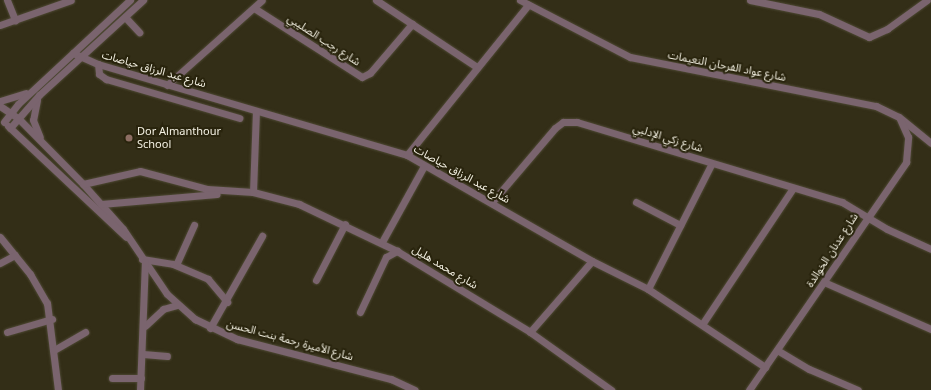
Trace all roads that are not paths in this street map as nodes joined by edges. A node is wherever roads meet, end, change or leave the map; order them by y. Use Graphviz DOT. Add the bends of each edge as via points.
graph roads {
  1 [pos="7,0"];
  2 [pos="71,0"];
  3 [pos="130,0"];
  4 [pos="143,0"];
  5 [pos="262,0"];
  6 [pos="376,0"];
  7 [pos="520,0"];
  8 [pos="750,0"];
  9 [pos="927,0"];
  10 [pos="785,3"];
  11 [pos="528,5"];
  12 [pos="254,8"];
  13 [pos="124,17"];
  14 [pos="15,20"];
  15 [pos="412,24"];
  16 [pos="0,25"];
  17 [pos="139,32"];
  18 [pos="73,53"];
  19 [pos="80,58"];
  20 [pos="98,64"];
  21 [pos="477,67"];
  22 [pos="167,85"];
  23 [pos="36,92"];
  24 [pos="0,101"];
  25 [pos="0,106"];
  26 [pos="256,111"];
  27 [pos="10,113"];
  28 [pos="900,117"];
  29 [pos="18,118"];
  30 [pos="239,118"];
  31 [pos="2,121"];
  32 [pos="10,128"];
  33 [pos="43,143"];
  34 [pos="931,143"];
  35 [pos="407,155"];
  36 [pos="712,163"];
  37 [pos="424,166"];
  38 [pos="83,184"];
  39 [pos="793,188"];
  40 [pos="253,192"];
  41 [pos="225,193"];
  42 [pos="492,202"];
  43 [pos="636,202"];
  44 [pos="102,204"];
  45 [pos="866,218"];
  46 [pos="345,224"];
  47 [pos="194,225"];
  48 [pos="680,225"];
  49 [pos="262,236"];
  50 [pos="0,237"];
  51 [pos="127,238"];
  52 [pos="382,242"];
  53 [pos="931,249"];
  54 [pos="397,250"];
  55 [pos="15,255"];
  56 [pos="143,261"];
  57 [pos="592,261"];
  58 [pos="0,262"];
  59 [pos="176,265"];
  60 [pos="316,280"];
  61 [pos="824,282"];
  62 [pos="648,289"];
  63 [pos="227,302"];
  64 [pos="177,305"];
  65 [pos="360,312"];
  66 [pos="52,319"];
  67 [pos="703,323"];
  68 [pos="144,326"];
  69 [pos="210,328"];
  70 [pos="931,329"];
  71 [pos="7,332"];
  72 [pos="85,332"];
  73 [pos="530,332"];
  74 [pos="54,350"];
  75 [pos="777,350"];
  76 [pos="142,354"];
  77 [pos="167,356"];
  78 [pos="765,367"];
  79 [pos="112,378"];
  80 [pos="141,378"];
  81 [pos="402,387"];
  82 [pos="58,390"];
  83 [pos="140,390"];
  84 [pos="415,390"];
  85 [pos="611,390"];
  86 [pos="749,390"];
  87 [pos="858,390"];
  1 -- 14 [label="street"];
  2 -- 14 [label="street"];
  3 -- 18 [label="street"];
  4 -- 13 [label="street"];
  5 -- 12 [label="street"];
  6 -- 15 [label="street"];
  7 -- 11 [label="street, شارع عواد الفرحان النعيمات"];
  8 -- 10 [label="street"];
  9 -- 10 [label="street" via="893,25 869,36 827,17"];
  11 -- 21 [label="street"];
  11 -- 28 [label="street, شارع عواد الفرحان النعيمات" via="630,57 876,106"];
  12 -- 15 [label="street, شارع رجب الصليبي" via="362,77 370,73"];
  12 -- 22 [label="street"];
  13 -- 17 [label="street"];
  13 -- 19 [label="street"];
  14 -- 16 [label="street"];
  15 -- 21 [label="street"];
  18 -- 19 [label="street, شارع عبد الرزاق حياصات"];
  18 -- 23 [label="street"];
  19 -- 20 [label="street, شارع عبد الرزاق حياصات"];
  19 -- 23 [label="street"];
  20 -- 22 [label="street, شارع عبد الرزاق حياصات"];
  20 -- 30 [label="street" via="99,74 106,79"];
  21 -- 35 [label="street"];
  22 -- 26 [label="street, شارع عبد الرزاق حياصات"];
  23 -- 24 [label="street"];
  23 -- 27 [label="street"];
  23 -- 29 [label="street"];
  23 -- 33 [label="street" via="33,120"];
  25 -- 27 [label="street, شارع الأميرة رحمة بنت الحسن"];
  26 -- 35 [label="street, شارع عبد الرزاق حياصات"];
  26 -- 40 [label="street"];
  27 -- 29 [label="street, شارع الأميرة رحمة بنت الحسن"];
  27 -- 31 [label="street"];
  28 -- 34 [label="street, شارع عواد الفرحان النعيمات"];
  28 -- 45 [label="street, شارع عدنان الخوالدة" via="908,138 906,162"];
  29 -- 32 [label="street"];
  29 -- 33 [label="street, شارع الأميرة رحمة بنت الحسن"];
  31 -- 32 [label="street, شارع الأميرة رحمة بنت الحسن"];
  32 -- 51 [label="street, شارع الأميرة رحمة بنت الحسن"];
  33 -- 38 [label="street, شارع الأميرة رحمة بنت الحسن"];
  35 -- 37 [label="street, شارع عبد الرزاق حياصات"];
  36 -- 39 [label="street, شارع زكي الإدلبي"];
  36 -- 42 [label="street, شارع زكي الإدلبي" via="577,122 563,122"];
  36 -- 48 [label="street"];
  37 -- 42 [label="street, شارع عبد الرزاق حياصات"];
  37 -- 52 [label="street"];
  38 -- 41 [label="street, شارع محمد هليل" via="140,170"];
  38 -- 44 [label="street, شارع الأميرة رحمة بنت الحسن"];
  39 -- 45 [label="street, شارع زكي الإدلبي" via="842,202"];
  39 -- 67 [label="street"];
  40 -- 41 [label="street, شارع محمد هليل"];
  40 -- 46 [label="street, شارع محمد هليل" via="299,204"];
  41 -- 44 [label="street"];
  42 -- 57 [label="street, شارع عبد الرزاق حياصات"];
  43 -- 48 [label="street"];
  44 -- 51 [label="street, شارع الأميرة رحمة بنت الحسن"];
  45 -- 53 [label="street, شارع زكي الإدلبي"];
  45 -- 61 [label="street, شارع عدنان الخوالدة"];
  46 -- 52 [label="street, شارع محمد هليل"];
  46 -- 60 [label="street"];
  47 -- 59 [label="street"];
  48 -- 62 [label="street"];
  49 -- 63 [label="street"];
  50 -- 55 [label="street"];
  51 -- 56 [label="street, شارع الأميرة رحمة بنت الحسن"];
  52 -- 54 [label="street, شارع محمد هليل"];
  54 -- 65 [label="street" via="386,257"];
  54 -- 73 [label="street, شارع محمد هليل"];
  55 -- 58 [label="street"];
  55 -- 66 [label="street" via="41,291"];
  56 -- 59 [label="street"];
  56 -- 64 [label="street, شارع الأميرة رحمة بنت الحسن"];
  56 -- 68 [label="street"];
  57 -- 62 [label="street, شارع عبد الرزاق حياصات"];
  57 -- 73 [label="street"];
  59 -- 63 [label="street" via="208,279"];
  61 -- 70 [label="street"];
  61 -- 75 [label="street, شارع عدنان الخوالدة"];
  62 -- 67 [label="street, شارع عبد الرزاق حياصات"];
  63 -- 69 [label="street"];
  64 -- 68 [label="street" via="163,309"];
  64 -- 69 [label="street, شارع الأميرة رحمة بنت الحسن"];
  66 -- 71 [label="street"];
  66 -- 74 [label="street"];
  67 -- 78 [label="street, شارع عبد الرزاق حياصات"];
  68 -- 76 [label="street"];
  69 -- 81 [label="street, شارع الأميرة رحمة بنت الحسن" via="255,345"];
  72 -- 74 [label="street"];
  73 -- 85 [label="street, شارع محمد هليل"];
  74 -- 82 [label="street"];
  75 -- 78 [label="street, شارع عدنان الخوالدة"];
  75 -- 87 [label="street" via="809,369"];
  76 -- 77 [label="street"];
  76 -- 80 [label="street"];
  78 -- 86 [label="street, شارع عدنان الخوالدة"];
  79 -- 80 [label="street"];
  80 -- 83 [label="street"];
  81 -- 84 [label="street, شارع الأميرة رحمة بنت الحسن"];
}
